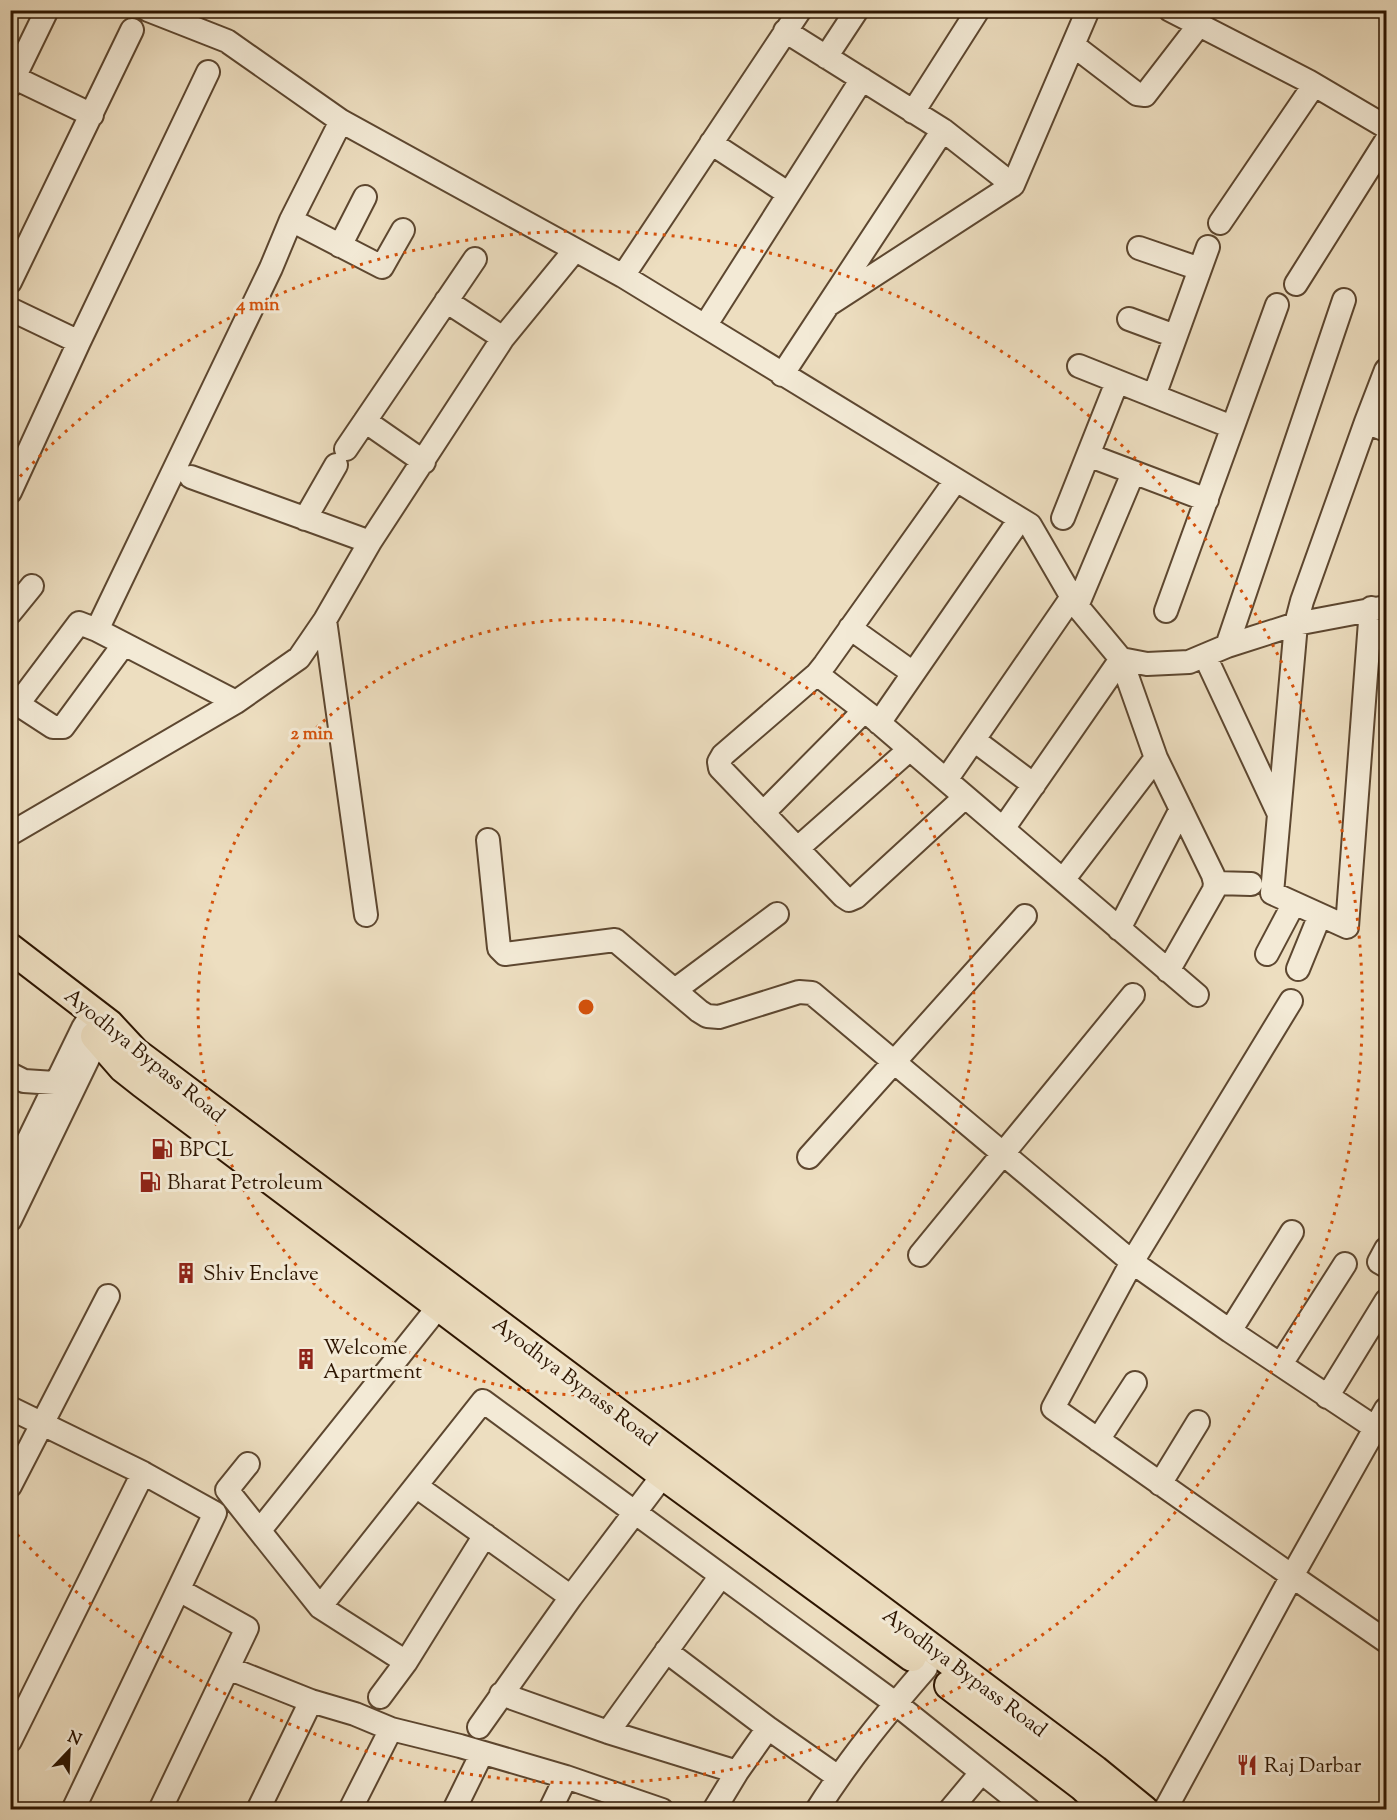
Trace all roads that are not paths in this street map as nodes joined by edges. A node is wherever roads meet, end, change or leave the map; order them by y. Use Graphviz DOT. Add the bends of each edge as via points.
graph roads {
  1 [pos="47,10"];
  2 [pos="148,10"];
  3 [pos="800,10"];
  4 [pos="857,10"];
  5 [pos="978,10"];
  6 [pos="1088,10"];
  7 [pos="1170,10"];
  8 [pos="1198,25"];
  9 [pos="132,30"];
  10 [pos="785,31"];
  11 [pos="1073,45"];
  12 [pos="826,57"];
  13 [pos="208,72"];
  14 [pos="862,79"];
  15 [pos="13,82"];
  16 [pos="1314,85"];
  17 [pos="913,111"];
  18 [pos="92,115"];
  19 [pos="341,121"];
  20 [pos="1386,127"];
  21 [pos="943,130"];
  22 [pos="1386,141"];
  23 [pos="711,143"];
  24 [pos="1013,185"];
  25 [pos="789,194"];
  26 [pos="365,197"];
  27 [pos="291,220"];
  28 [pos="1220,223"];
  29 [pos="403,230"];
  30 [pos="340,246"];
  31 [pos="1209,247"];
  32 [pos="1139,248"];
  33 [pos="575,250"];
  34 [pos="476,259"];
  35 [pos="1200,269"];
  36 [pos="623,276"];
  37 [pos="10,282"];
  38 [pos="1296,284"];
  39 [pos="1344,300"];
  40 [pos="446,301"];
  41 [pos="828,305"];
  42 [pos="1277,305"];
  43 [pos="10,309"];
  44 [pos="1129,320"];
  45 [pos="705,326"];
  46 [pos="1175,336"];
  47 [pos="503,338"];
  48 [pos="79,342"];
  49 [pos="1079,366"];
  50 [pos="1386,370"];
  51 [pos="782,375"];
  52 [pos="1117,382"];
  53 [pos="1154,396"];
  54 [pos="365,421"];
  55 [pos="1376,426"];
  56 [pos="1232,427"];
  57 [pos="1088,455"];
  58 [pos="424,462"];
  59 [pos="1133,473"];
  60 [pos="191,477"];
  61 [pos="956,480"];
  62 [pos="10,492"];
  63 [pos="1206,500"];
  64 [pos="1063,518"];
  65 [pos="305,519"];
  66 [pos="1020,519"];
  67 [pos="370,542"];
  68 [pos="32,586"];
  69 [pos="1075,601"];
  70 [pos="1381,604"];
  71 [pos="1166,611"];
  72 [pos="10,613"];
  73 [pos="325,620"];
  74 [pos="1296,624"];
  75 [pos="850,628"];
  76 [pos="97,630"];
  77 [pos="124,644"];
  78 [pos="1227,646"];
  79 [pos="1205,656"];
  80 [pos="1121,659"];
  81 [pos="913,673"];
  82 [pos="817,674"];
  83 [pos="14,701"];
  84 [pos="236,702"];
  85 [pos="871,717"];
  86 [pos="974,740"];
  87 [pos="910,749"];
  88 [pos="1156,758"];
  89 [pos="946,780"];
  90 [pos="1034,785"];
  91 [pos="965,797"];
  92 [pos="1181,809"];
  93 [pos="763,813"];
  94 [pos="1279,814"];
  95 [pos="1004,829"];
  96 [pos="11,833"];
  97 [pos="488,840"];
  98 [pos="798,848"];
  99 [pos="1063,880"];
  100 [pos="1215,883"];
  101 [pos="1251,884"];
  102 [pos="1294,903"];
  103 [pos="777,914"];
  104 [pos="366,915"];
  105 [pos="1320,915"];
  106 [pos="1025,916"];
  107 [pos="1119,929"];
  108 [pos="10,948"];
  109 [pos="1267,954"];
  110 [pos="1298,969"];
  111 [pos="1168,971"];
  112 [pos="10,973"];
  113 [pos="675,990"];
  114 [pos="1133,995"];
  115 [pos="1197,995"];
  116 [pos="1291,1001"];
  117 [pos="96,1025"];
  118 [pos="895,1061"];
  119 [pos="10,1074"];
  120 [pos="67,1084"];
  121 [pos="1003,1154"];
  122 [pos="809,1157"];
  123 [pos="10,1178"];
  124 [pos="10,1220"];
  125 [pos="1292,1232"];
  126 [pos="1386,1249"];
  127 [pos="920,1255"];
  128 [pos="1132,1262"];
  129 [pos="1345,1264"];
  130 [pos="1386,1266"];
  131 [pos="108,1296"];
  132 [pos="1386,1301"];
  133 [pos="439,1306"];
  134 [pos="1230,1331"];
  135 [pos="1281,1364"];
  136 [pos="1135,1383"];
  137 [pos="1327,1397"];
  138 [pos="10,1408"];
  139 [pos="1386,1408"];
  140 [pos="1198,1422"];
  141 [pos="42,1423"];
  142 [pos="1381,1432"];
  143 [pos="1098,1440"];
  144 [pos="248,1464"];
  145 [pos="670,1466"];
  146 [pos="143,1473"];
  147 [pos="1160,1484"];
  148 [pos="10,1486"];
  149 [pos="416,1486"];
  150 [pos="634,1513"];
  151 [pos="260,1530"];
  152 [pos="484,1535"];
  153 [pos="1292,1576"];
  154 [pos="720,1577"];
  155 [pos="179,1590"];
  156 [pos="572,1597"];
  157 [pos="320,1607"];
  158 [pos="1386,1641"];
  159 [pos="666,1651"];
  160 [pos="406,1662"];
  161 [pos="228,1668"];
  162 [pos="926,1668"];
  163 [pos="501,1694"];
  164 [pos="380,1696"];
  165 [pos="310,1701"];
  166 [pos="895,1703"];
  167 [pos="479,1726"];
  168 [pos="768,1728"];
  169 [pos="391,1729"];
  170 [pos="608,1732"];
  171 [pos="10,1741"];
  172 [pos="482,1753"];
  173 [pos="737,1772"];
  174 [pos="981,1773"];
  175 [pos="566,1777"];
  176 [pos="838,1777"];
  177 [pos="635,1805"];
  178 [pos="73,1809"];
  179 [pos="160,1809"];
  180 [pos="258,1809"];
  181 [pos="350,1809"];
  182 [pos="454,1809"];
  183 [pos="550,1809"];
  184 [pos="662,1809"];
  185 [pos="714,1809"];
  186 [pos="817,1809"];
  187 [pos="950,1809"];
  188 [pos="1029,1809"];
  189 [pos="1108,1809"];
  190 [pos="1144,1809"];
  191 [pos="1165,1809"];
  1 -- 15 [label="street"];
  2 -- 19 [label="street" via="227,41"];
  3 -- 10 [label="street"];
  4 -- 12 [label="street"];
  5 -- 17 [label="street"];
  6 -- 11 [label="street"];
  7 -- 8 [label="street"];
  8 -- 11 [label="street" via="1145,95 1137,94"];
  8 -- 16 [label="street"];
  9 -- 18 [label="street"];
  10 -- 12 [label="street"];
  10 -- 23 [label="street"];
  11 -- 24 [label="street"];
  12 -- 14 [label="street"];
  13 -- 48 [label="street"];
  14 -- 17 [label="street"];
  14 -- 25 [label="street"];
  15 -- 18 [label="street"];
  16 -- 20 [label="street"];
  16 -- 28 [label="street"];
  17 -- 21 [label="street"];
  18 -- 37 [label="street"];
  19 -- 27 [label="street"];
  19 -- 33 [label="street"];
  21 -- 24 [label="street"];
  21 -- 41 [label="street"];
  22 -- 38 [label="street"];
  23 -- 25 [label="street"];
  23 -- 36 [label="street"];
  24 -- 41 [label="street"];
  25 -- 45 [label="street"];
  26 -- 30 [label="street"];
  27 -- 30 [label="street"];
  27 -- 76 [label="street"];
  29 -- 30 [label="street" via="382,267"];
  31 -- 35 [label="street"];
  32 -- 35 [label="street"];
  33 -- 36 [label="street"];
  33 -- 47 [label="street"];
  34 -- 40 [label="street"];
  35 -- 46 [label="street"];
  36 -- 45 [label="street"];
  39 -- 78 [label="street"];
  40 -- 47 [label="street"];
  40 -- 54 [label="street"];
  41 -- 51 [label="street"];
  42 -- 56 [label="street"];
  43 -- 48 [label="street"];
  44 -- 46 [label="street"];
  45 -- 51 [label="street"];
  46 -- 53 [label="street"];
  47 -- 58 [label="street"];
  48 -- 62 [label="street"];
  49 -- 52 [label="street"];
  50 -- 55 [label="street"];
  51 -- 61 [label="street"];
  52 -- 53 [label="street"];
  52 -- 57 [label="street"];
  53 -- 56 [label="street"];
  54 -- 58 [label="street"];
  54 -- 65 [label="street"];
  55 -- 74 [label="street" via="1302,601"];
  56 -- 63 [label="street"];
  57 -- 59 [label="street"];
  57 -- 64 [label="street"];
  58 -- 67 [label="street"];
  59 -- 63 [label="street"];
  59 -- 69 [label="street"];
  60 -- 65 [label="street"];
  61 -- 66 [label="street"];
  61 -- 75 [label="street"];
  63 -- 71 [label="street"];
  65 -- 67 [label="street"];
  66 -- 69 [label="street" via="1030,525"];
  66 -- 81 [label="street"];
  67 -- 73 [label="street"];
  68 -- 72 [label="street"];
  69 -- 80 [label="street"];
  69 -- 86 [label="street"];
  70 -- 74 [label="street"];
  70 -- 105 [label="street" via="1347,927"];
  73 -- 84 [label="street" via="299,658"];
  73 -- 104 [label="street"];
  74 -- 78 [label="street"];
  74 -- 94 [label="street"];
  75 -- 81 [label="street"];
  75 -- 82 [label="street"];
  76 -- 77 [label="street"];
  76 -- 83 [label="street" via="79,623"];
  77 -- 83 [label="street" via="63,727 53,727"];
  77 -- 84 [label="street"];
  78 -- 79 [label="street"];
  79 -- 80 [label="street" via="1165,664"];
  79 -- 94 [label="street"];
  80 -- 88 [label="street"];
  80 -- 90 [label="street"];
  81 -- 85 [label="street"];
  82 -- 85 [label="street"];
  82 -- 93 [label="street" via="719,762 720,768"];
  84 -- 96 [label="street"];
  85 -- 87 [label="street"];
  85 -- 93 [label="street"];
  86 -- 89 [label="street"];
  86 -- 90 [label="street"];
  87 -- 89 [label="street"];
  87 -- 98 [label="street"];
  88 -- 92 [label="street"];
  88 -- 99 [label="street"];
  89 -- 91 [label="street"];
  90 -- 95 [label="street"];
  91 -- 95 [label="street"];
  91 -- 98 [label="street" via="849,900"];
  92 -- 100 [label="street"];
  92 -- 107 [label="street"];
  93 -- 98 [label="street"];
  94 -- 102 [label="street" via="1272,893"];
  95 -- 99 [label="street"];
  97 -- 113 [label="street" via="499,948 505,954 615,940"];
  99 -- 107 [label="street"];
  100 -- 101 [label="street"];
  100 -- 111 [label="street"];
  102 -- 105 [label="street"];
  102 -- 109 [label="street"];
  103 -- 113 [label="street"];
  105 -- 110 [label="street"];
  106 -- 118 [label="street"];
  107 -- 111 [label="street"];
  108 -- 117 [label="main road, Ayodhya Bypass Road"];
  111 -- 115 [label="street"];
  112 -- 117 [label="main road, Ayodhya Bypass Road"];
  113 -- 118 [label="street" via="699,1011 713,1017 806,991"];
  114 -- 121 [label="street"];
  116 -- 128 [label="street"];
  117 -- 120 [label="street"];
  117 -- 133 [label="main road, Ayodhya Bypass Road" via="123,1068"];
  117 -- 145 [label="main road, Ayodhya Bypass Road"];
  118 -- 121 [label="street"];
  118 -- 122 [label="street"];
  119 -- 120 [label="street" via="24,1081"];
  120 -- 123 [label="street"];
  120 -- 124 [label="street"];
  121 -- 127 [label="street"];
  121 -- 128 [label="street"];
  125 -- 134 [label="street"];
  126 -- 130 [label="street" via="1379,1262"];
  128 -- 134 [label="street"];
  128 -- 143 [label="street" via="1053,1408"];
  129 -- 135 [label="street"];
  131 -- 141 [label="street"];
  132 -- 137 [label="street"];
  133 -- 145 [label="main road, Ayodhya Bypass Road"];
  133 -- 151 [label="street"];
  134 -- 135 [label="street"];
  135 -- 137 [label="street"];
  136 -- 143 [label="street"];
  137 -- 142 [label="street"];
  138 -- 141 [label="street"];
  139 -- 142 [label="street"];
  140 -- 147 [label="street"];
  141 -- 146 [label="street"];
  141 -- 148 [label="street"];
  142 -- 153 [label="street"];
  143 -- 147 [label="street"];
  144 -- 151 [label="street" via="227,1490"];
  145 -- 150 [label="street"];
  145 -- 162 [label="main road, Ayodhya Bypass Road"];
  145 -- 190 [label="main road, Ayodhya Bypass Road"];
  146 -- 155 [label="street" via="215,1513"];
  146 -- 171 [label="street"];
  147 -- 153 [label="street"];
  149 -- 150 [label="street" via="483,1401"];
  149 -- 152 [label="street"];
  149 -- 157 [label="street"];
  150 -- 154 [label="street"];
  150 -- 156 [label="street"];
  151 -- 157 [label="street"];
  152 -- 156 [label="street"];
  152 -- 160 [label="street"];
  153 -- 158 [label="street"];
  153 -- 191 [label="street"];
  154 -- 159 [label="street"];
  154 -- 166 [label="street"];
  155 -- 161 [label="street" via="246,1628"];
  155 -- 178 [label="street"];
  156 -- 163 [label="street"];
  157 -- 160 [label="street"];
  159 -- 168 [label="street"];
  159 -- 170 [label="street"];
  160 -- 164 [label="street"];
  161 -- 165 [label="street"];
  161 -- 179 [label="street"];
  162 -- 166 [label="street"];
  162 -- 189 [label="main road, Ayodhya Bypass Road"];
  163 -- 167 [label="street"];
  163 -- 170 [label="street"];
  165 -- 169 [label="street"];
  165 -- 180 [label="street"];
  166 -- 174 [label="street"];
  166 -- 176 [label="street"];
  168 -- 173 [label="street"];
  168 -- 176 [label="street"];
  169 -- 172 [label="street"];
  169 -- 181 [label="street"];
  170 -- 173 [label="street"];
  172 -- 175 [label="street"];
  172 -- 182 [label="street"];
  173 -- 185 [label="street"];
  174 -- 187 [label="street"];
  174 -- 188 [label="street"];
  175 -- 177 [label="street"];
  175 -- 183 [label="street"];
  176 -- 186 [label="street"];
  177 -- 184 [label="street"];
}
